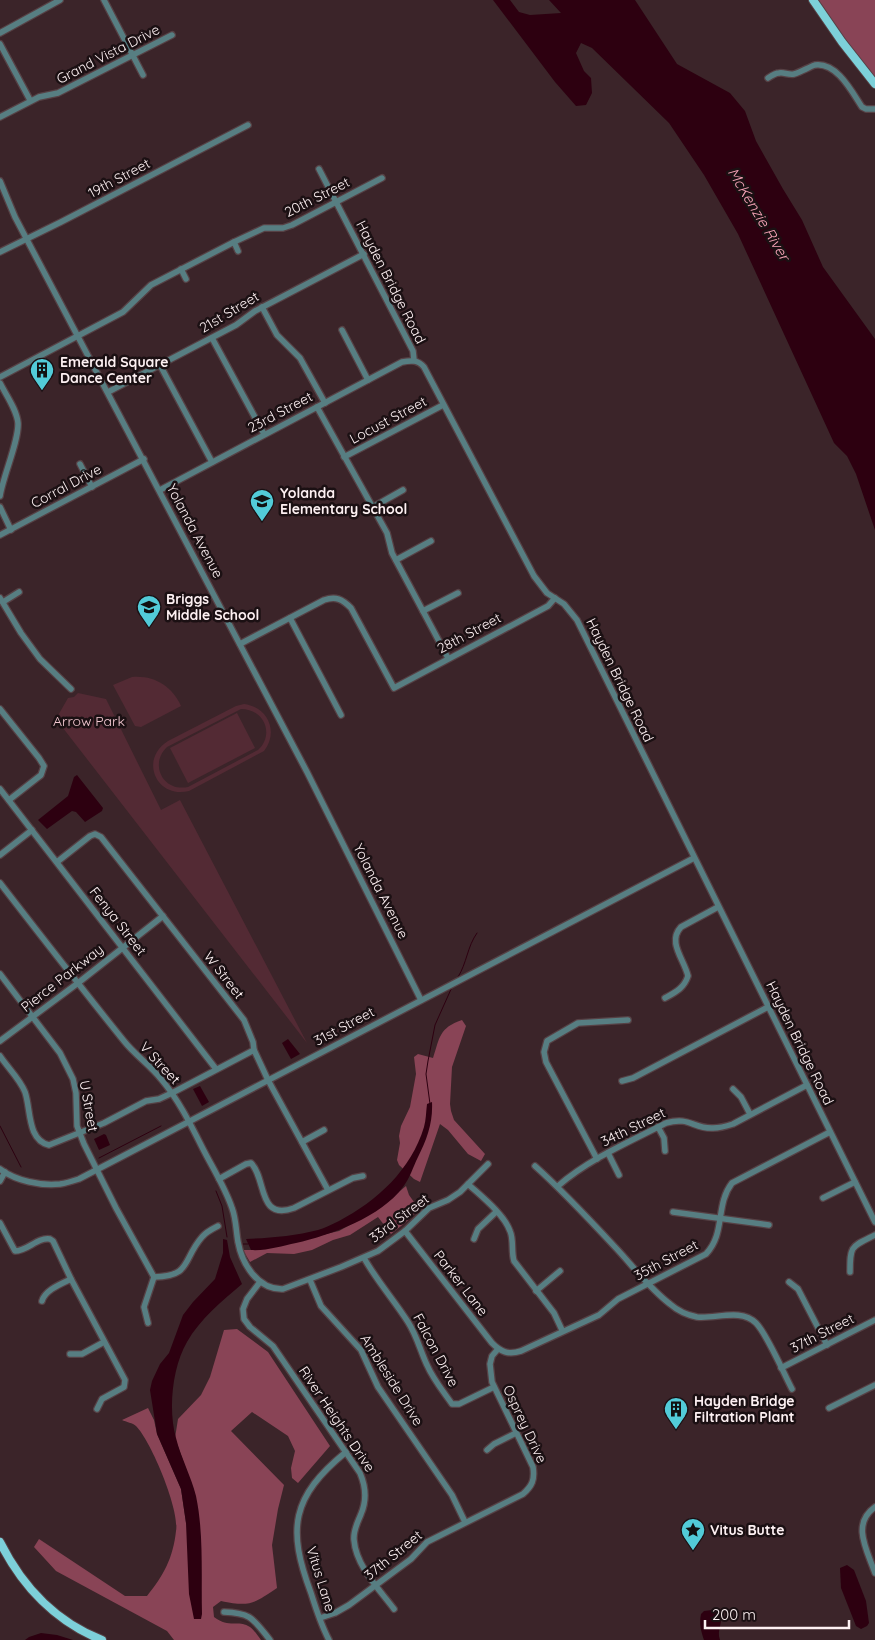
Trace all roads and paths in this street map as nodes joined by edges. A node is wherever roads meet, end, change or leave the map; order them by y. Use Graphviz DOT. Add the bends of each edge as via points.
graph roads {
  1 [pos="60,0"];
  2 [pos="104,0"];
  3 [pos="813,0"];
  4 [pos="0,33"];
  5 [pos="172,35"];
  6 [pos="0,44"];
  7 [pos="133,56"];
  8 [pos="143,75"];
  9 [pos="768,78"];
  10 [pos="875,84"];
  11 [pos="30,100"];
  12 [pos="875,109"];
  13 [pos="0,117"];
  14 [pos="248,125"];
  15 [pos="319,169"];
  16 [pos="382,178"];
  17 [pos="0,181"];
  18 [pos="336,201"];
  19 [pos="26,238"];
  20 [pos="234,242"];
  21 [pos="238,251"];
  22 [pos="0,252"];
  23 [pos="364,254"];
  24 [pos="181,269"];
  25 [pos="186,279"];
  26 [pos="262,307"];
  27 [pos="342,330"];
  28 [pos="77,336"];
  29 [pos="212,338"];
  30 [pos="414,360"];
  31 [pos="160,365"];
  32 [pos="0,377"];
  33 [pos="368,380"];
  34 [pos="0,384"];
  35 [pos="108,392"];
  36 [pos="325,403"];
  37 [pos="444,405"];
  38 [pos="317,407"];
  39 [pos="264,434"];
  40 [pos="344,457"];
  41 [pos="144,459"];
  42 [pos="212,462"];
  43 [pos="80,464"];
  44 [pos="1,485"];
  45 [pos="92,487"];
  46 [pos="160,490"];
  47 [pos="403,490"];
  48 [pos="0,496"];
  49 [pos="0,507"];
  50 [pos="373,507"];
  51 [pos="11,530"];
  52 [pos="0,535"];
  53 [pos="431,541"];
  54 [pos="396,560"];
  55 [pos="19,592"];
  56 [pos="458,593"];
  57 [pos="555,598"];
  58 [pos="2,600"];
  59 [pos="423,611"];
  60 [pos="290,618"];
  61 [pos="240,644"];
  62 [pos="448,658"];
  63 [pos="71,689"];
  64 [pos="0,709"];
  65 [pos="341,716"];
  66 [pos="0,789"];
  67 [pos="9,800"];
  68 [pos="32,830"];
  69 [pos="0,855"];
  70 [pos="694,858"];
  71 [pos="57,862"];
  72 [pos="0,883"];
  73 [pos="718,907"];
  74 [pos="163,916"];
  75 [pos="123,948"];
  76 [pos="0,974"];
  77 [pos="78,983"];
  78 [pos="665,998"];
  79 [pos="421,1000"];
  80 [pos="768,1007"];
  81 [pos="33,1017"];
  82 [pos="628,1020"];
  83 [pos="0,1041"];
  84 [pos="254,1050"];
  85 [pos="0,1056"];
  86 [pos="216,1069"];
  87 [pos="268,1080"];
  88 [pos="622,1081"];
  89 [pos="807,1085"];
  90 [pos="733,1089"];
  91 [pos="172,1093"];
  92 [pos="750,1114"];
  93 [pos="190,1122"];
  94 [pos="658,1127"];
  95 [pos="324,1130"];
  96 [pos="830,1132"];
  97 [pos="80,1134"];
  98 [pos="302,1142"];
  99 [pos="665,1151"];
  100 [pos="608,1153"];
  101 [pos="596,1159"];
  102 [pos="488,1164"];
  103 [pos="535,1166"];
  104 [pos="2,1171"];
  105 [pos="97,1171"];
  106 [pos="619,1175"];
  107 [pos="363,1176"];
  108 [pos="219,1179"];
  109 [pos="0,1181"];
  110 [pos="855,1182"];
  111 [pos="468,1184"];
  112 [pos="558,1186"];
  113 [pos="328,1190"];
  114 [pos="823,1198"];
  115 [pos="496,1212"];
  116 [pos="673,1212"];
  117 [pos="720,1219"];
  118 [pos="875,1222"];
  119 [pos="0,1223"];
  120 [pos="218,1226"];
  121 [pos="770,1226"];
  122 [pos="405,1231"];
  123 [pos="875,1235"];
  124 [pos="474,1239"];
  125 [pos="364,1258"];
  126 [pos="560,1271"];
  127 [pos="850,1272"];
  128 [pos="154,1277"];
  129 [pos="71,1279"];
  130 [pos="310,1280"];
  131 [pos="260,1282"];
  132 [pos="789,1282"];
  133 [pos="648,1284"];
  134 [pos="536,1291"];
  135 [pos="42,1301"];
  136 [pos="875,1320"];
  137 [pos="148,1324"];
  138 [pos="562,1330"];
  139 [pos="104,1342"];
  140 [pos="827,1345"];
  141 [pos="498,1349"];
  142 [pos="70,1354"];
  143 [pos="781,1368"];
  144 [pos="875,1385"];
  145 [pos="494,1387"];
  146 [pos="792,1390"];
  147 [pos="829,1408"];
  148 [pos="97,1409"];
  149 [pos="516,1432"];
  150 [pos="487,1450"];
  151 [pos="346,1452"];
  152 [pos="534,1481"];
  153 [pos="875,1506"];
  154 [pos="465,1522"];
  155 [pos="0,1542"];
  156 [pos="875,1573"];
  157 [pos="377,1585"];
  158 [pos="394,1609"];
  159 [pos="224,1612"];
  160 [pos="320,1618"];
  161 [pos="102,1640"];
  162 [pos="270,1640"];
  163 [pos="329,1640"];
  1 -- 4 [label="street"];
  2 -- 7 [label="street"];
  3 -- 10 [label="main road"];
  5 -- 7 [label="street, Grand Vista Drive"];
  6 -- 11 [label="street"];
  7 -- 8 [label="street"];
  7 -- 11 [label="street, Grand Vista Drive" via="58,94"];
  9 -- 12 [label="street" via="778,73 792,74 822,65 832,68 862,107"];
  11 -- 13 [label="street, Grand Vista Drive"];
  14 -- 19 [label="street, 19th Street"];
  15 -- 18 [label="street, Hayden Bridge Road"];
  16 -- 18 [label="street, 20th Street"];
  17 -- 19 [label="street, Yolanda Avenue"];
  18 -- 20 [label="street, 20th Street" via="292,225 264,228"];
  18 -- 23 [label="street, Hayden Bridge Road"];
  19 -- 22 [label="street, 19th Street"];
  19 -- 28 [label="street, Yolanda Avenue"];
  20 -- 21 [label="street"];
  20 -- 24 [label="street, 20th Street"];
  23 -- 26 [label="street, 21st Street"];
  23 -- 30 [label="street, Hayden Bridge Road" via="413,351"];
  24 -- 25 [label="street"];
  24 -- 28 [label="street, 20th Street" via="151,285 123,312"];
  26 -- 29 [label="street, 21st Street"];
  26 -- 36 [label="street" via="277,336 300,358"];
  27 -- 33 [label="street"];
  28 -- 32 [label="street, 20th Street"];
  28 -- 35 [label="street, Yolanda Avenue"];
  29 -- 31 [label="street, 21st Street"];
  29 -- 39 [label="street"];
  30 -- 33 [label="street, 23rd Street" via="402,362"];
  30 -- 37 [label="street, Hayden Bridge Road" via="424,367"];
  31 -- 35 [label="street, 21st Street"];
  31 -- 42 [label="street"];
  33 -- 36 [label="street, 23rd Street"];
  34 -- 44 [label="street" via="18,424"];
  35 -- 41 [label="street, Yolanda Avenue"];
  36 -- 38 [label="street, 23rd Street"];
  37 -- 40 [label="street, Locust Street"];
  37 -- 57 [label="street, Hayden Bridge Road" via="534,576"];
  38 -- 39 [label="street, 23rd Street"];
  38 -- 40 [label="street"];
  39 -- 42 [label="street, 23rd Street"];
  40 -- 50 [label="street"];
  41 -- 45 [label="street, Corral Drive"];
  41 -- 46 [label="street, Yolanda Avenue"];
  42 -- 46 [label="street, 23rd Street"];
  43 -- 45 [label="street"];
  44 -- 48 [label="street"];
  45 -- 51 [label="street, Corral Drive"];
  46 -- 61 [label="street, Yolanda Avenue"];
  47 -- 50 [label="street"];
  49 -- 51 [label="street"];
  50 -- 54 [label="street"];
  51 -- 52 [label="street, Corral Drive"];
  53 -- 54 [label="street"];
  54 -- 59 [label="street"];
  55 -- 58 [label="street"];
  56 -- 59 [label="street"];
  57 -- 62 [label="street, 28th Street" via="548,606"];
  57 -- 70 [label="street, Hayden Bridge Road" via="577,620"];
  58 -- 63 [label="street" via="40,659"];
  59 -- 62 [label="street"];
  60 -- 61 [label="street"];
  60 -- 62 [label="street, 28th Street" via="324,600 337,598 351,608 394,688"];
  60 -- 65 [label="street"];
  61 -- 79 [label="street, Yolanda Avenue"];
  64 -- 67 [label="street" via="44,766 41,775"];
  66 -- 67 [label="street, Fenya Street"];
  67 -- 68 [label="street, Fenya Street"];
  68 -- 69 [label="street"];
  68 -- 71 [label="street, Fenya Street"];
  70 -- 73 [label="street, Hayden Bridge Road"];
  70 -- 79 [label="street, 31st Street"];
  71 -- 74 [label="street, W Street" via="92,834 101,837"];
  71 -- 75 [label="street, Fenya Street"];
  72 -- 77 [label="street, V Street"];
  73 -- 78 [label="street" via="677,932 674,939 688,976 681,989"];
  73 -- 80 [label="street, Hayden Bridge Road"];
  74 -- 75 [label="street, Pierce Parkway"];
  74 -- 84 [label="street, W Street" via="244,1020"];
  75 -- 77 [label="street, Pierce Parkway"];
  75 -- 86 [label="street, Fenya Street"];
  76 -- 81 [label="street, U Street"];
  77 -- 81 [label="street, Pierce Parkway"];
  77 -- 91 [label="street, V Street" via="129,1048"];
  79 -- 87 [label="street, 31st Street"];
  80 -- 88 [label="street"];
  80 -- 89 [label="street, Hayden Bridge Road"];
  81 -- 83 [label="street, Pierce Parkway"];
  81 -- 97 [label="street, U Street" via="71,1074"];
  82 -- 101 [label="street" via="578,1023 547,1041 544,1052 546,1062"];
  84 -- 86 [label="street"];
  84 -- 87 [label="street, W Street"];
  85 -- 97 [label="street" via="25,1092 28,1116 43,1144 49,1145"];
  86 -- 91 [label="street"];
  87 -- 93 [label="street, 31st Street"];
  87 -- 98 [label="street, W Street"];
  89 -- 92 [label="street, 34th Street"];
  89 -- 96 [label="street, Hayden Bridge Road"];
  90 -- 92 [label="street"];
  91 -- 93 [label="street, V Street"];
  91 -- 97 [label="street" via="146,1101"];
  92 -- 94 [label="street, 34th Street" via="733,1124 714,1128 684,1120"];
  93 -- 105 [label="street, 31st Street"];
  93 -- 108 [label="street, V Street"];
  94 -- 99 [label="street" via="664,1138"];
  94 -- 100 [label="street, 34th Street"];
  95 -- 98 [label="street"];
  96 -- 110 [label="street, Hayden Bridge Road"];
  96 -- 117 [label="street, 35th Street" via="732,1183 726,1190"];
  97 -- 105 [label="street, U Street"];
  98 -- 113 [label="street, W Street"];
  100 -- 101 [label="street, 34th Street"];
  100 -- 106 [label="street"];
  101 -- 112 [label="street, 34th Street"];
  102 -- 111 [label="street, 33rd Street"];
  103 -- 112 [label="street"];
  104 -- 105 [label="street, 31st Street" via="29,1182 60,1184"];
  104 -- 109 [label="street"];
  105 -- 128 [label="street, U Street"];
  107 -- 113 [label="street"];
  108 -- 113 [label="street" via="251,1163 262,1182 264,1199 270,1206 282,1210 294,1208"];
  108 -- 131 [label="street, V Street" via="233,1210 240,1252"];
  110 -- 114 [label="street"];
  110 -- 118 [label="street, Hayden Bridge Road"];
  111 -- 115 [label="street"];
  111 -- 122 [label="street, 33rd Street" via="455,1197 429,1208"];
  112 -- 133 [label="street"];
  115 -- 124 [label="street" via="478,1230"];
  115 -- 134 [label="street" via="510,1231 514,1261"];
  116 -- 117 [label="street"];
  117 -- 121 [label="street"];
  117 -- 133 [label="street, 35th Street" via="713,1246 706,1254"];
  119 -- 129 [label="street" via="15,1251 43,1238 50,1239"];
  120 -- 128 [label="street" via="203,1235 179,1272"];
  122 -- 125 [label="street, 33rd Street"];
  122 -- 141 [label="street, Parker Lane"];
  123 -- 127 [label="street" via="852,1248"];
  125 -- 130 [label="street, 33rd Street"];
  125 -- 145 [label="street, Falcon Drive" via="408,1322 430,1371 452,1404 459,1404"];
  126 -- 134 [label="street"];
  128 -- 137 [label="street" via="144,1307"];
  129 -- 135 [label="street" via="48,1292"];
  129 -- 139 [label="street"];
  130 -- 131 [label="street, 33rd Street" via="283,1289"];
  130 -- 154 [label="street, Ambleside Drive" via="321,1306 361,1350 378,1387 452,1495"];
  131 -- 151 [label="street, River Heights Drive" via="247,1299 244,1319 273,1346"];
  132 -- 140 [label="street" via="798,1289"];
  133 -- 138 [label="street, 35th Street" via="618,1299 599,1315"];
  133 -- 143 [label="street" via="671,1305 687,1314 699,1317 736,1315 756,1322"];
  134 -- 138 [label="street" via="554,1313"];
  136 -- 140 [label="street, 37th Street"];
  138 -- 141 [label="street, 35th Street" via="512,1354"];
  139 -- 142 [label="street" via="82,1354"];
  139 -- 148 [label="street" via="125,1384 121,1390 102,1400"];
  140 -- 143 [label="street, 37th Street"];
  141 -- 145 [label="street, Osprey Drive" via="490,1364"];
  143 -- 146 [label="street"];
  144 -- 147 [label="street"];
  145 -- 149 [label="street, Osprey Drive"];
  149 -- 150 [label="street"];
  149 -- 152 [label="street, Osprey Drive" via="533,1467"];
  151 -- 157 [label="street, River Heights Drive" via="365,1486 365,1500 354,1538 356,1552"];
  151 -- 160 [label="street, Vitus Lane" via="316,1481 299,1515 299,1560"];
  152 -- 154 [label="street, 37th Street" via="523,1494"];
  153 -- 156 [label="street" via="865,1516 862,1526"];
  154 -- 157 [label="street, 37th Street" via="427,1542 411,1560"];
  155 -- 161 [label="main road" via="8,1559 44,1603 68,1622"];
  157 -- 158 [label="street, River Heights Drive"];
  157 -- 160 [label="street, 37th Street" via="349,1605"];
  159 -- 162 [label="street" via="248,1616"];
  160 -- 163 [label="street, Vitus Lane"];
}
